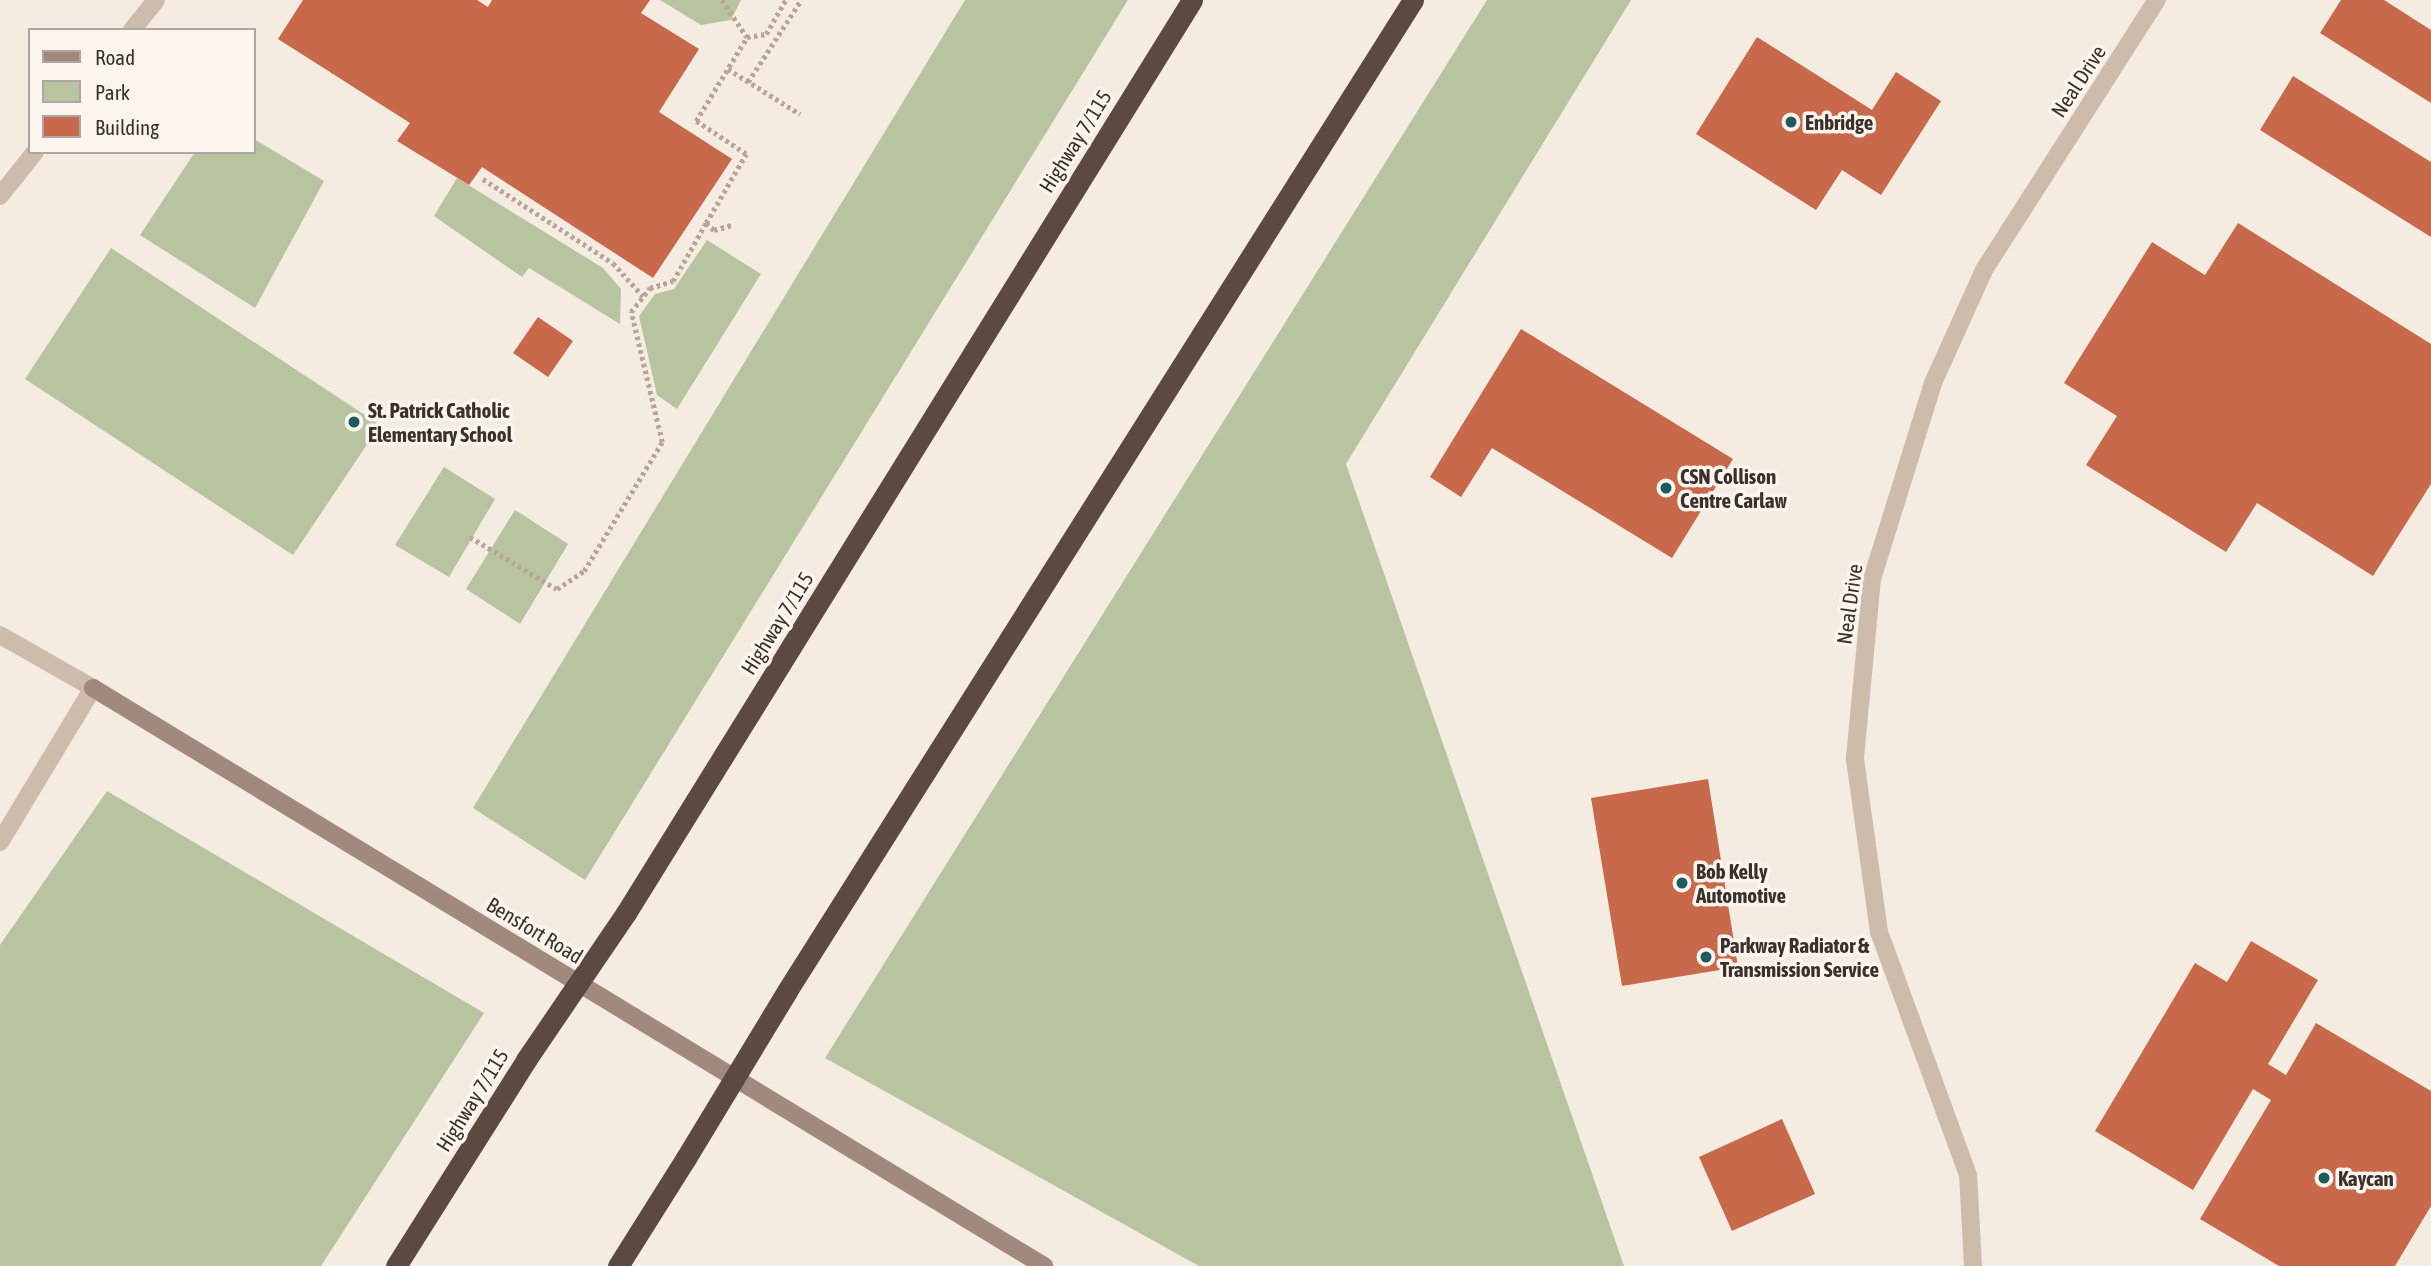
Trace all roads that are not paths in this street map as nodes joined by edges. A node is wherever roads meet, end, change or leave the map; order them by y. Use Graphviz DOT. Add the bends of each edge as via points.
graph roads {
  1 [pos="156,0"];
  2 [pos="1192,0"];
  3 [pos="1413,0"];
  4 [pos="2157,0"];
  5 [pos="134,28"];
  6 [pos="33,154"];
  7 [pos="0,196"];
  8 [pos="0,635"];
  9 [pos="93,688"];
  10 [pos="0,842"];
  11 [pos="396,1266"];
  12 [pos="618,1266"];
  13 [pos="1044,1266"];
  14 [pos="1973,1266"];
  1 -- 5 [label="street"];
  2 -- 11 [label="highway, Highway 7/115, bridge" via="626,914 526,1060"];
  3 -- 12 [label="highway, bridge"];
  4 -- 14 [label="street, Neal Drive" via="1984,270 1933,383 1872,579 1855,758 1878,932 1968,1175"];
  6 -- 7 [label="street"];
  8 -- 9 [label="street, Bensfort Road"];
  9 -- 10 [label="street"];
  9 -- 13 [label="main road, Bensfort Road"];
}
